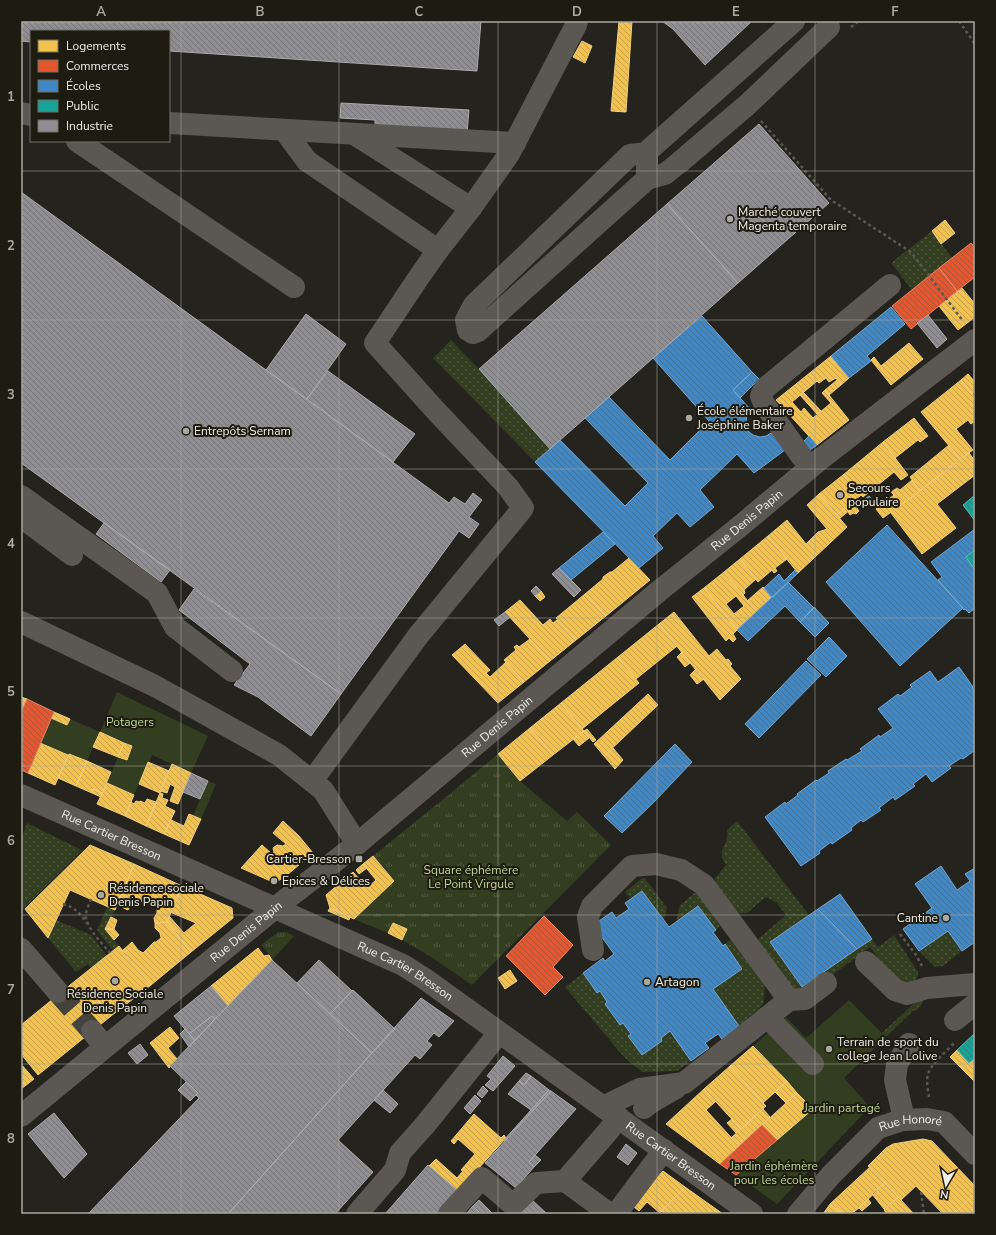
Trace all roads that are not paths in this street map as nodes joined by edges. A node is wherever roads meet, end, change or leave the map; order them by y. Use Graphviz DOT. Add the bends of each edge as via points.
graph roads {
  1 [pos="577,21"];
  2 [pos="794,21"];
  3 [pos="830,23"];
  4 [pos="170,123"];
  5 [pos="284,130"];
  6 [pos="353,134"];
  7 [pos="78,142"];
  8 [pos="515,143"];
  9 [pos="647,153"];
  10 [pos="647,179"];
  11 [pos="471,208"];
  12 [pos="438,250"];
  13 [pos="890,285"];
  14 [pos="294,287"];
  15 [pos="971,332"];
  16 [pos="810,467"];
  17 [pos="21,496"];
  18 [pos="21,518"];
  19 [pos="72,555"];
  20 [pos="21,622"];
  21 [pos="232,671"];
  22 [pos="312,781"];
  23 [pos="21,795"];
  24 [pos="357,844"];
  25 [pos="275,908"];
  26 [pos="21,949"];
  27 [pos="593,950"];
  28 [pos="866,962"];
  29 [pos="826,983"];
  30 [pos="975,984"];
  31 [pos="58,992"];
  32 [pos="789,1000"];
  33 [pos="975,1004"];
  34 [pos="767,1018"];
  35 [pos="955,1020"];
  36 [pos="499,1033"];
  37 [pos="909,1044"];
  38 [pos="813,1064"];
  39 [pos="684,1083"];
  40 [pos="644,1108"];
  41 [pos="611,1112"];
  42 [pos="21,1116"];
  43 [pos="904,1119"];
  44 [pos="664,1150"];
  45 [pos="975,1154"];
  46 [pos="565,1181"];
  47 [pos="357,1214"];
  48 [pos="449,1214"];
  49 [pos="610,1214"];
  50 [pos="616,1214"];
  51 [pos="752,1214"];
  52 [pos="798,1214"];
  1 -- 8 [label="street"];
  2 -- 9 [label="street"];
  3 -- 10 [label="street" via="747,105 665,174"];
  4 -- 5 [label="street"];
  5 -- 6 [label="street"];
  5 -- 12 [label="street" via="307,161"];
  6 -- 8 [label="street"];
  6 -- 11 [label="street"];
  7 -- 14 [label="street"];
  8 -- 11 [label="street"];
  9 -- 10 [label="street"];
  9 -- 10 [label="street" via="630,155 474,304 466,320 468,330 473,333 478,331"];
  11 -- 12 [label="street"];
  12 -- 22 [label="street" via="375,343 508,487 523,508 418,636"];
  13 -- 16 [label="street" via="764,389 761,396 764,404"];
  15 -- 16 [label="street, Rue Denis Papin"];
  16 -- 24 [label="street, Rue Denis Papin"];
  17 -- 21 [label="street" via="157,593 175,627"];
  18 -- 19 [label="street"];
  20 -- 22 [label="street" via="155,686 279,755"];
  22 -- 24 [label="street" via="323,790"];
  23 -- 25 [label="street, Rue Cartier Bresson"];
  24 -- 25 [label="street, Rue Denis Papin"];
  25 -- 36 [label="street, Rue Cartier Bresson" via="403,965"];
  25 -- 42 [label="street, Rue Denis Papin" via="99,1039"];
  26 -- 31 [label="street"];
  27 -- 32 [label="street" via="588,917 592,906 632,866 656,864 682,870 704,884"];
  28 -- 30 [label="street" via="896,990 907,994 927,988"];
  29 -- 32 [label="street" via="805,999"];
  32 -- 34 [label="street"];
  33 -- 35 [label="street"];
  34 -- 38 [label="street"];
  34 -- 39 [label="street"];
  36 -- 41 [label="street, Rue Cartier Bresson"];
  36 -- 47 [label="street" via="400,1153 395,1170"];
  37 -- 43 [label="street" via="897,1064 895,1080"];
  39 -- 40 [label="street"];
  39 -- 41 [label="street" via="640,1089"];
  41 -- 44 [label="street, Rue Cartier Bresson"];
  41 -- 46 [label="street" via="610,1129"];
  43 -- 45 [label="street, Rue Honoré" via="944,1122"];
  43 -- 52 [label="street, Rue Honoré" via="878,1128 831,1175"];
  44 -- 50 [label="street"];
  44 -- 51 [label="street, Rue Cartier Bresson"];
  46 -- 48 [label="street" via="536,1183 513,1205 482,1178"];
  46 -- 49 [label="street"];
}
